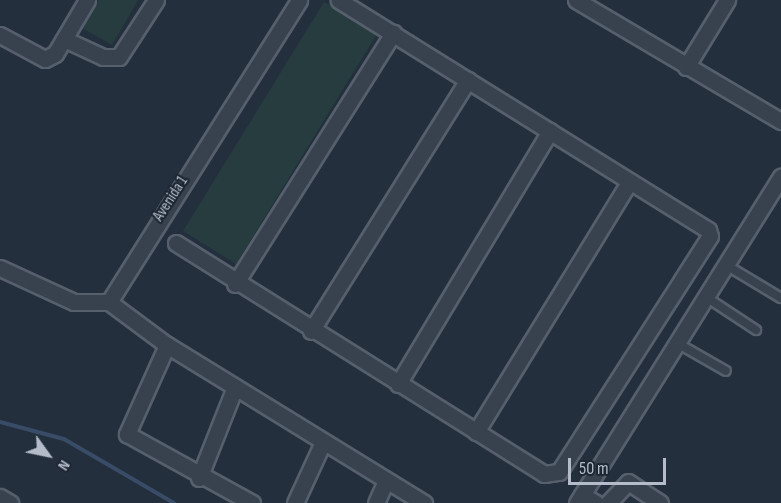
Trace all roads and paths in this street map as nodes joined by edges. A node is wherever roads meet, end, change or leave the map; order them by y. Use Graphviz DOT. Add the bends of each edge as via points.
graph roads {
  1 [pos="87,0"];
  2 [pos="156,0"];
  3 [pos="299,0"];
  4 [pos="339,0"];
  5 [pos="576,0"];
  6 [pos="728,0"];
  7 [pos="600,6"];
  8 [pos="393,33"];
  9 [pos="0,35"];
  10 [pos="64,39"];
  11 [pos="686,67"];
  12 [pos="468,80"];
  13 [pos="781,121"];
  14 [pos="550,131"];
  15 [pos="781,176"];
  16 [pos="630,181"];
  17 [pos="176,243"];
  18 [pos="726,265"];
  19 [pos="0,268"];
  20 [pos="235,284"];
  21 [pos="706,297"];
  22 [pos="781,298"];
  23 [pos="109,302"];
  24 [pos="756,330"];
  25 [pos="311,331"];
  26 [pos="677,343"];
  27 [pos="167,345"];
  28 [pos="726,371"];
  29 [pos="398,384"];
  30 [pos="235,387"];
  31 [pos="476,432"];
  32 [pos="323,442"];
  33 [pos="199,478"];
  34 [pos="386,481"];
  35 [pos="0,497"];
  36 [pos="579,499"];
  37 [pos="10,503"];
  38 [pos="252,503"];
  39 [pos="295,503"];
  40 [pos="375,503"];
  41 [pos="424,503"];
  42 [pos="596,503"];
  43 [pos="608,503"];
  44 [pos="660,503"];
  1 -- 10 [label="street"];
  2 -- 10 [label="street" via="119,57 103,57"];
  3 -- 23 [label="street, Avenida 1"];
  4 -- 8 [label="street"];
  5 -- 7 [label="street"];
  6 -- 11 [label="street"];
  7 -- 11 [label="street"];
  8 -- 12 [label="street"];
  8 -- 20 [label="street"];
  9 -- 10 [label="street" via="45,59"];
  11 -- 13 [label="street"];
  12 -- 14 [label="street"];
  12 -- 25 [label="street"];
  14 -- 16 [label="street"];
  14 -- 29 [label="street"];
  15 -- 18 [label="street"];
  16 -- 31 [label="street"];
  16 -- 31 [label="street" via="704,223 710,236 559,472 544,474"];
  17 -- 20 [label="street"];
  18 -- 21 [label="street"];
  18 -- 22 [label="lane"];
  19 -- 23 [label="street" via="74,303"];
  20 -- 25 [label="street"];
  21 -- 24 [label="lane"];
  21 -- 26 [label="street"];
  23 -- 27 [label="street"];
  25 -- 29 [label="street"];
  26 -- 28 [label="lane"];
  26 -- 36 [label="street"];
  27 -- 30 [label="street"];
  27 -- 33 [label="street" via="127,434"];
  29 -- 31 [label="street"];
  30 -- 32 [label="street"];
  30 -- 33 [label="street"];
  32 -- 34 [label="street"];
  32 -- 39 [label="street"];
  33 -- 38 [label="street"];
  34 -- 40 [label="street"];
  34 -- 41 [label="street"];
  35 -- 37 [label="street"];
  36 -- 42 [label="street"];
  43 -- 44 [label="street" via="628,482"];
}
